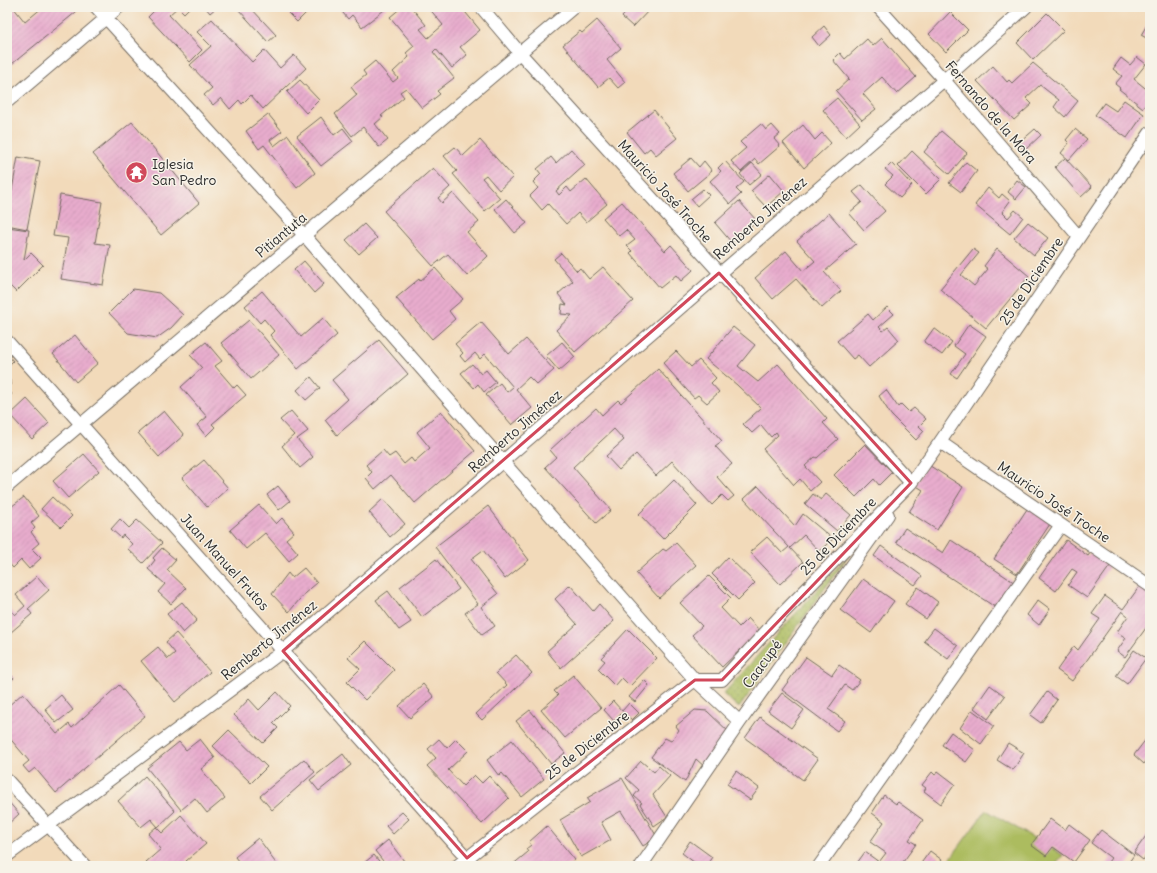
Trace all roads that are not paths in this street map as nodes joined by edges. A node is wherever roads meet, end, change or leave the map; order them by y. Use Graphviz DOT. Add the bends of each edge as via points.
graph roads {
  1 [pos="96,7"];
  2 [pos="119,7"];
  3 [pos="481,7"];
  4 [pos="574,7"];
  5 [pos="878,7"];
  6 [pos="1026,7"];
  7 [pos="106,18"];
  8 [pos="520,53"];
  9 [pos="944,80"];
  10 [pos="7,102"];
  11 [pos="1150,133"];
  12 [pos="304,235"];
  13 [pos="1079,237"];
  14 [pos="719,273"];
  15 [pos="7,341"];
  16 [pos="81,424"];
  17 [pos="940,442"];
  18 [pos="502,461"];
  19 [pos="911,483"];
  20 [pos="7,487"];
  21 [pos="1061,525"];
  22 [pos="1150,586"];
  23 [pos="283,651"];
  24 [pos="695,680"];
  25 [pos="740,722"];
  26 [pos="7,780"];
  27 [pos="48,825"];
  28 [pos="7,856"];
  29 [pos="470,862"];
  30 [pos="85,866"];
  31 [pos="458,866"];
  32 [pos="641,866"];
  33 [pos="819,866"];
  1 -- 7 [label="street"];
  2 -- 7 [label="street"];
  3 -- 8 [label="street, Mauricio José Troche"];
  4 -- 8 [label="street, Pitiantuta"];
  5 -- 9 [label="street, Fernando de la Mora"];
  6 -- 9 [label="street, Remberto Jiménez"];
  7 -- 10 [label="street"];
  7 -- 12 [label="street"];
  8 -- 12 [label="street, Pitiantuta"];
  8 -- 14 [label="street, Mauricio José Troche"];
  9 -- 13 [label="street, Fernando de la Mora"];
  9 -- 14 [label="street, Remberto Jiménez"];
  11 -- 13 [label="street, 25 de Diciembre"];
  12 -- 16 [label="street, Pitiantuta"];
  12 -- 18 [label="street"];
  13 -- 17 [label="street, 25 de Diciembre"];
  14 -- 18 [label="street, Remberto Jiménez"];
  14 -- 19 [label="street, Mauricio José Troche"];
  15 -- 16 [label="street, Juan Manuel Frutos"];
  16 -- 20 [label="street, Pitiantuta"];
  16 -- 23 [label="street, Juan Manuel Frutos"];
  17 -- 19 [label="street, 25 de Diciembre"];
  17 -- 21 [label="street, Mauricio José Troche"];
  18 -- 23 [label="street, Remberto Jiménez"];
  18 -- 24 [label="street"];
  19 -- 24 [label="street, 25 de Diciembre" via="782,614 722,680"];
  19 -- 25 [label="street, Caacupé"];
  21 -- 22 [label="street, Mauricio José Troche"];
  21 -- 33 [label="street"];
  23 -- 27 [label="street, Remberto Jiménez"];
  23 -- 29 [label="street, Juan Manuel Frutos"];
  24 -- 25 [label="street"];
  24 -- 29 [label="street, 25 de Diciembre"];
  25 -- 32 [label="street, Caacupé"];
  26 -- 27 [label="street"];
  27 -- 28 [label="street, Remberto Jiménez"];
  27 -- 30 [label="street"];
  29 -- 31 [label="street, 25 de Diciembre"];
}
